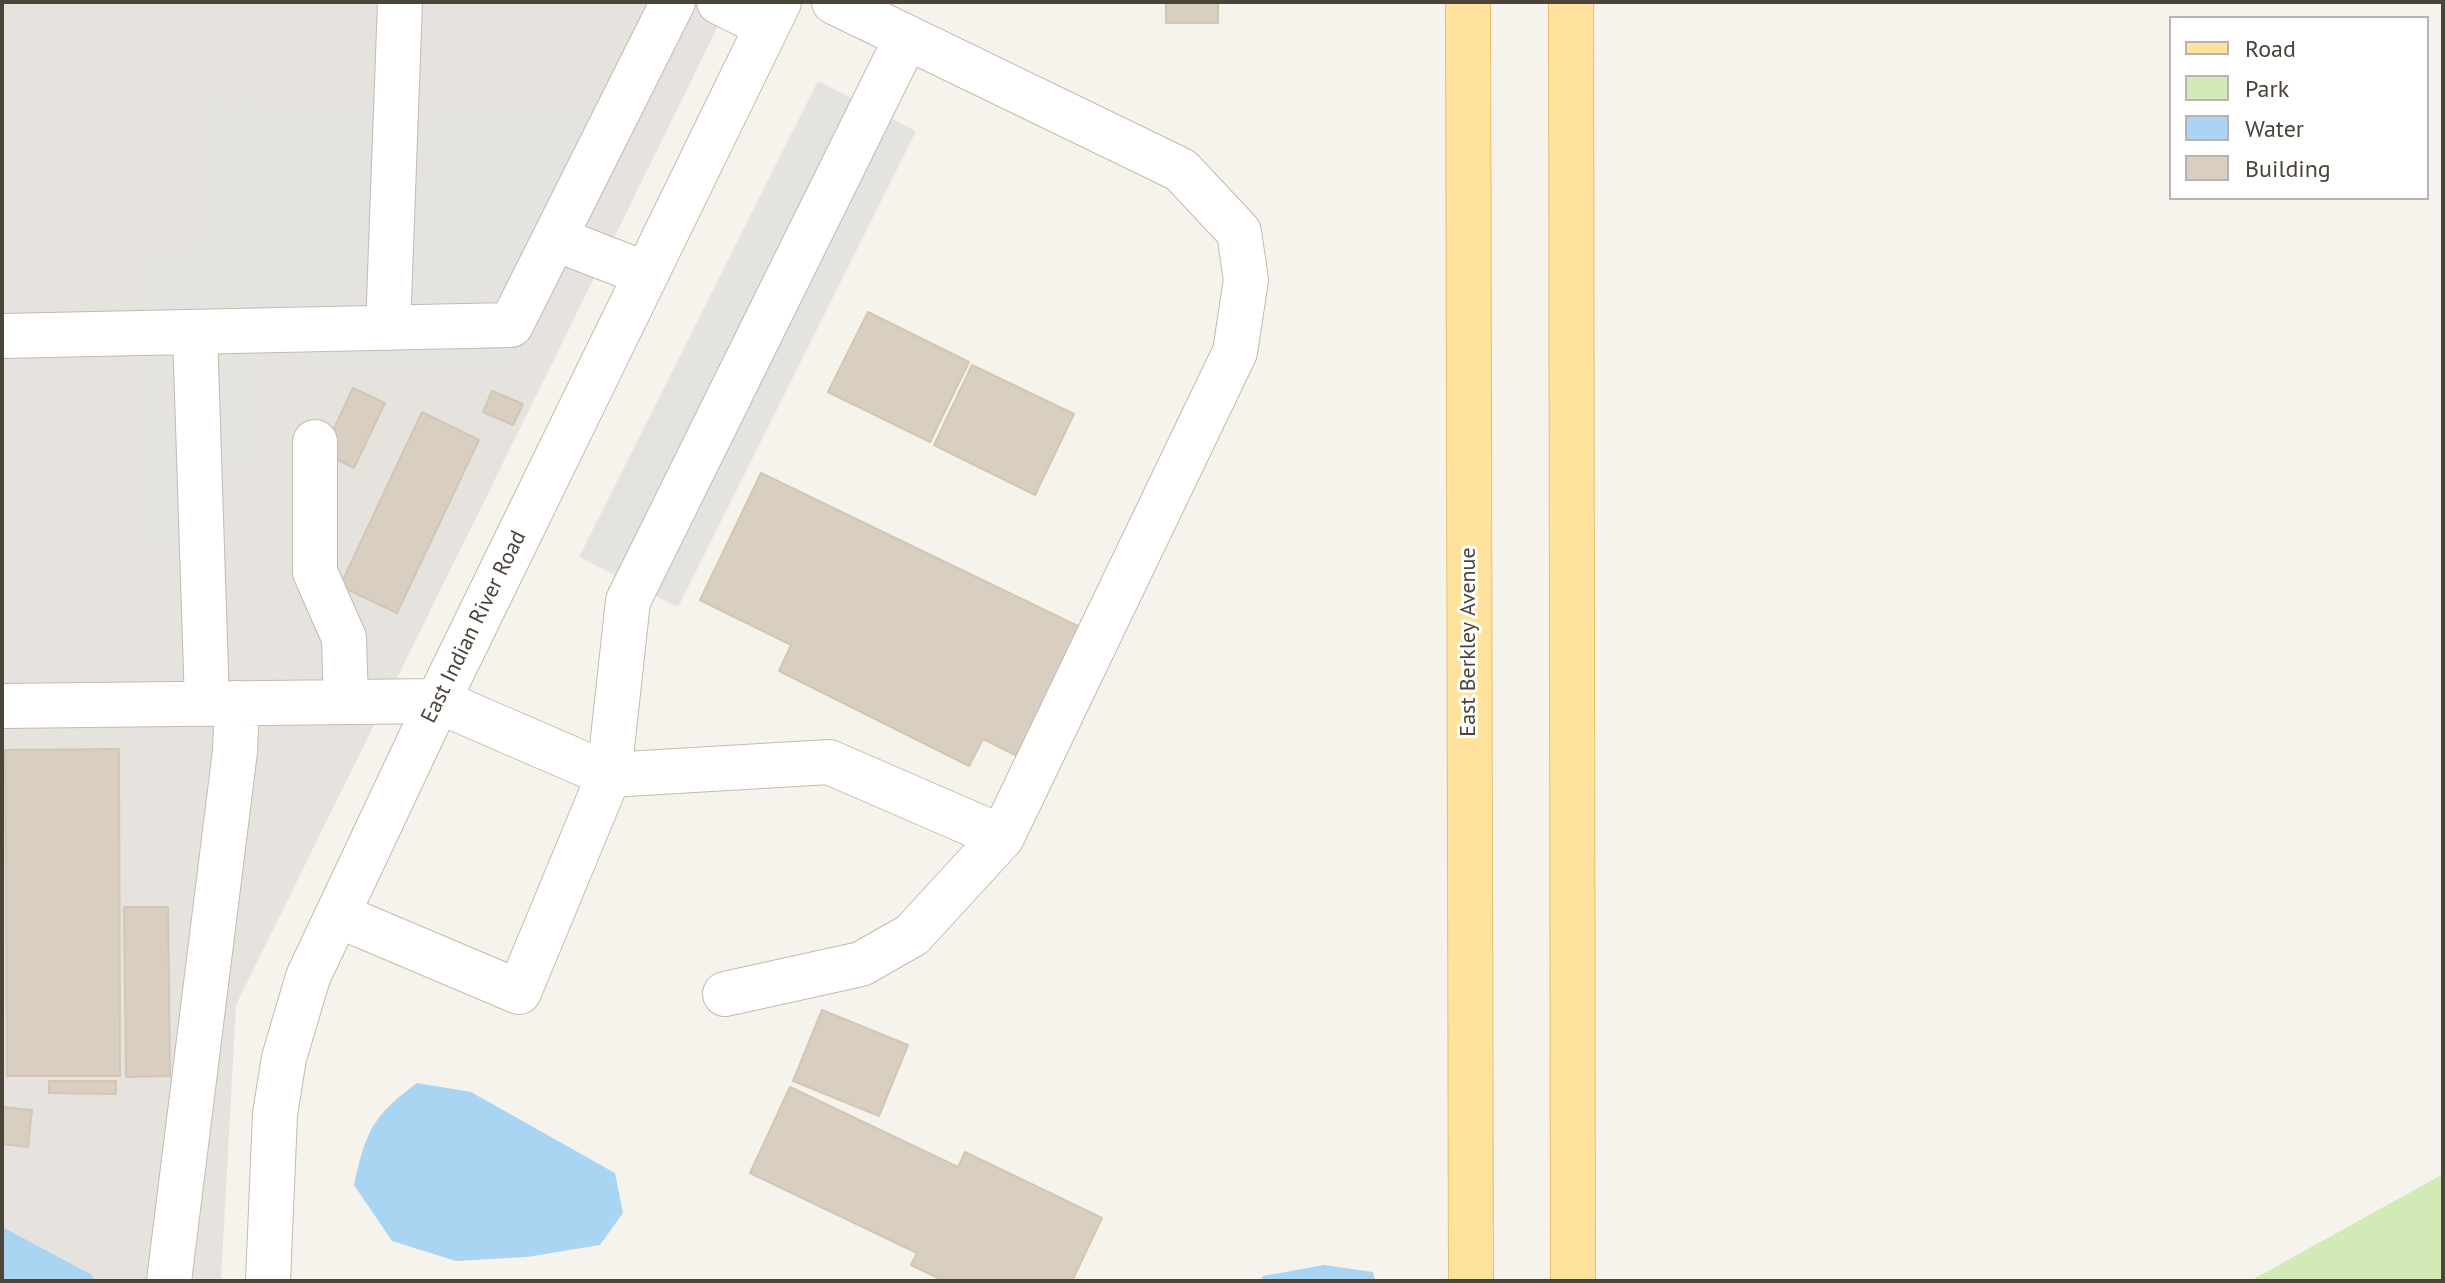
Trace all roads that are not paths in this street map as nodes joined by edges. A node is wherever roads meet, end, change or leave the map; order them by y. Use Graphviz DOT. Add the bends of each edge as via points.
graph roads {
  1 [pos="400,2"];
  2 [pos="673,2"];
  3 [pos="719,2"];
  4 [pos="834,2"];
  5 [pos="1468,2"];
  6 [pos="1571,2"];
  7 [pos="773,14"];
  8 [pos="907,37"];
  9 [pos="556,239"];
  10 [pos="646,274"];
  11 [pos="388,328"];
  12 [pos="195,333"];
  13 [pos="2,336"];
  14 [pos="315,442"];
  15 [pos="438,701"];
  16 [pos="346,702"];
  17 [pos="222,703"];
  18 [pos="2,706"];
  19 [pos="609,775"];
  20 [pos="1002,837"];
  21 [pos="337,915"];
  22 [pos="725,994"];
  23 [pos="169,1281"];
  24 [pos="268,1281"];
  25 [pos="1471,1281"];
  26 [pos="1573,1281"];
  1 -- 11 [label="street"];
  2 -- 9 [label="street"];
  3 -- 7 [label="street"];
  4 -- 8 [label="street"];
  5 -- 25 [label="main road, East Berkley Avenue"];
  6 -- 26 [label="main road"];
  7 -- 10 [label="street, East Indian River Road"];
  8 -- 19 [label="street" via="628,601"];
  8 -- 20 [label="street" via="1181,170 1239,232 1246,280 1235,352"];
  9 -- 10 [label="street"];
  9 -- 11 [label="street" via="511,325"];
  10 -- 15 [label="street, East Indian River Road"];
  11 -- 12 [label="street"];
  12 -- 13 [label="street"];
  12 -- 17 [label="street"];
  14 -- 16 [label="street" via="315,572 344,638"];
  15 -- 16 [label="street"];
  15 -- 19 [label="street"];
  15 -- 21 [label="street, East Indian River Road"];
  16 -- 17 [label="street"];
  17 -- 18 [label="street"];
  17 -- 23 [label="street" via="234,767"];
  19 -- 20 [label="street" via="829,762"];
  19 -- 21 [label="street" via="519,992"];
  20 -- 22 [label="street" via="912,935 861,964"];
  21 -- 24 [label="street, East Indian River Road" via="308,977 284,1058 275,1114"];
}
